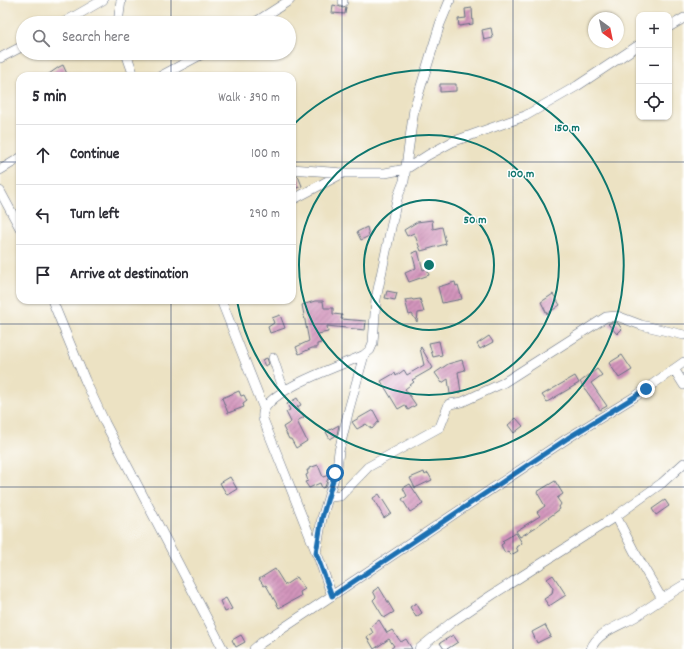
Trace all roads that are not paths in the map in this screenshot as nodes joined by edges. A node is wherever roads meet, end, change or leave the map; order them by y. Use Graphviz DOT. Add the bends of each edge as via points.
graph roads {
  1 [pos="103,0"];
  2 [pos="121,0"];
  3 [pos="290,0"];
  4 [pos="450,0"];
  5 [pos="75,16"];
  6 [pos="119,16"];
  7 [pos="265,16"];
  8 [pos="684,18"];
  9 [pos="672,25"];
  10 [pos="636,47"];
  11 [pos="16,50"];
  12 [pos="0,58"];
  13 [pos="128,60"];
  14 [pos="191,60"];
  15 [pos="133,72"];
  16 [pos="168,72"];
  17 [pos="16,160"];
  18 [pos="296,169"];
  19 [pos="406,169"];
  20 [pos="0,170"];
  21 [pos="343,173"];
  22 [pos="0,191"];
  23 [pos="296,198"];
  24 [pos="16,221"];
  25 [pos="54,304"];
  26 [pos="223,304"];
  27 [pos="684,335"];
  28 [pos="364,354"];
  29 [pos="273,358"];
  30 [pos="684,362"];
  31 [pos="674,369"];
  32 [pos="684,385"];
  33 [pos="284,391"];
  34 [pos="264,409"];
  35 [pos="684,463"];
  36 [pos="329,497"];
  37 [pos="616,516"];
  38 [pos="316,553"];
  39 [pos="684,585"];
  40 [pos="332,596"];
  41 [pos="662,599"];
  42 [pos="223,649"];
  43 [pos="254,649"];
  44 [pos="419,649"];
  45 [pos="591,649"];
  1 -- 5 [label="street"];
  2 -- 6 [label="street"];
  3 -- 7 [label="street"];
  4 -- 19 [label="street" via="414,108"];
  8 -- 9 [label="street"];
  10 -- 19 [label="street" via="525,116 452,142"];
  11 -- 12 [label="street"];
  13 -- 15 [label="street"];
  14 -- 16 [label="street"];
  17 -- 20 [label="street"];
  18 -- 21 [label="street"];
  19 -- 21 [label="street" via="386,173"];
  19 -- 28 [label="street" via="382,267 376,299 373,345"];
  21 -- 23 [label="street"];
  22 -- 24 [label="street"];
  25 -- 42 [label="street" via="105,423"];
  26 -- 34 [label="street"];
  27 -- 36 [label="street" via="641,325 617,316 606,317 502,383 462,402 449,404 440,427 368,468 340,496"];
  28 -- 33 [label="street"];
  28 -- 36 [label="street"];
  29 -- 33 [label="street"];
  30 -- 31 [label="street"];
  31 -- 32 [label="street"];
  31 -- 40 [label="street"];
  33 -- 34 [label="street"];
  34 -- 38 [label="street" via="263,419"];
  35 -- 37 [label="street" via="662,483"];
  36 -- 38 [label="street" via="322,518"];
  37 -- 41 [label="street"];
  37 -- 44 [label="street" via="452,622"];
  38 -- 40 [label="street"];
  39 -- 41 [label="street"];
  40 -- 43 [label="street"];
  41 -- 45 [label="street" via="607,632"];
}
